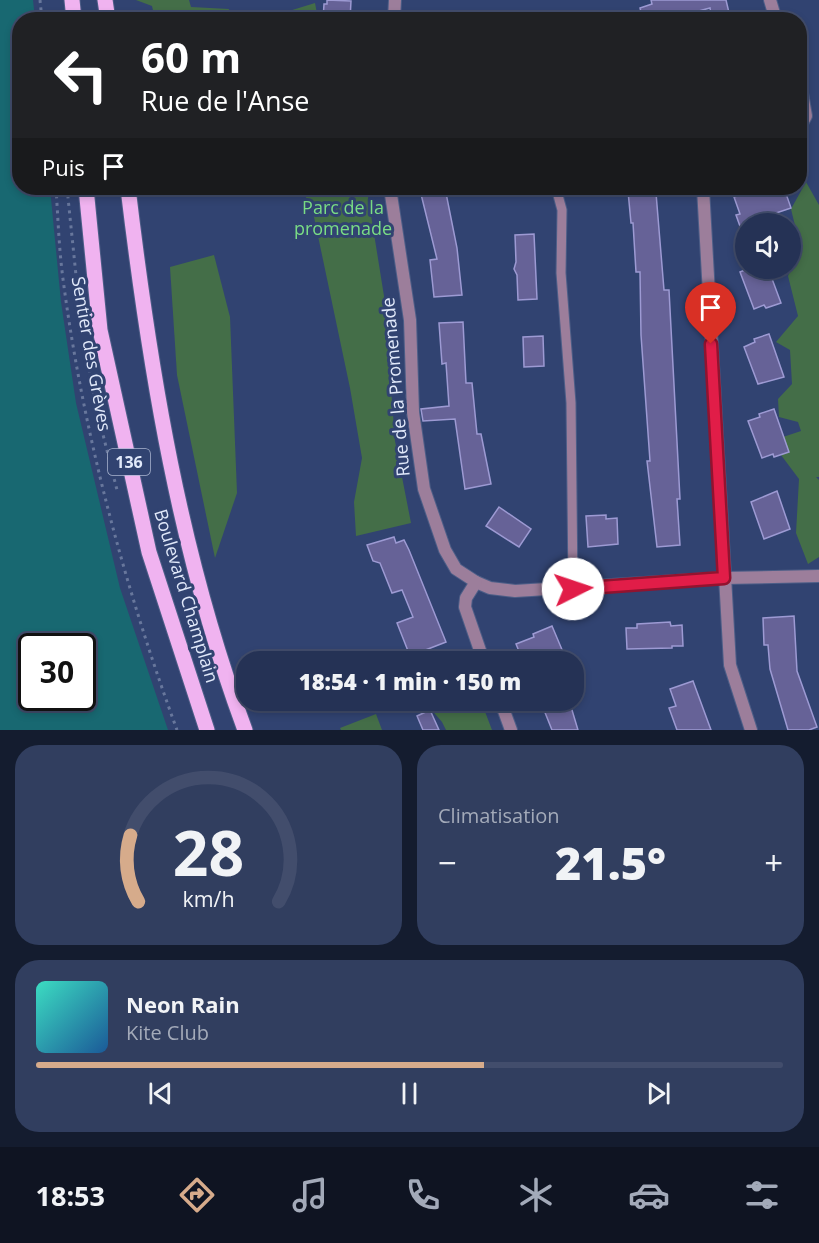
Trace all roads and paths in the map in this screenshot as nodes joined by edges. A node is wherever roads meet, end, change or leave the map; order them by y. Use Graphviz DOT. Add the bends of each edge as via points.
graph roads {
  1 [pos="57,195"];
  2 [pos="87,195"];
  3 [pos="129,195"];
  4 [pos="391,195"];
  5 [pos="558,195"];
  6 [pos="703,195"];
  7 [pos="819,576"];
  8 [pos="724,578"];
  9 [pos="476,582"];
  10 [pos="573,589"];
  11 [pos="480,651"];
  12 [pos="504,711"];
  13 [pos="177,730"];
  14 [pos="207,730"];
  15 [pos="246,730"];
  16 [pos="511,730"];
  17 [pos="751,730"];
  1 -- 13 [label="path, Sentier des Grèves" via="75,355 99,470 130,588"];
  2 -- 14 [label="main road, Boulevard Champlain / 136" via="100,330 149,552"];
  3 -- 15 [label="main road, Boulevard Champlain / 136" via="145,322 184,529"];
  4 -- 9 [label="street, Rue de la Promenade" via="410,320 413,412 424,489 445,550 456,569"];
  5 -- 10 [label="lane" via="562,210 561,273 571,403"];
  6 -- 8 [label="street"];
  7 -- 8 [label="street, Rue de la Promenade"];
  8 -- 10 [label="street, Rue de la Promenade"];
  8 -- 17 [label="street" via="730,664"];
  9 -- 10 [label="street, Rue de la Promenade" via="515,591"];
  9 -- 11 [label="street" via="465,607"];
  12 -- 16 [label="street"];
}
